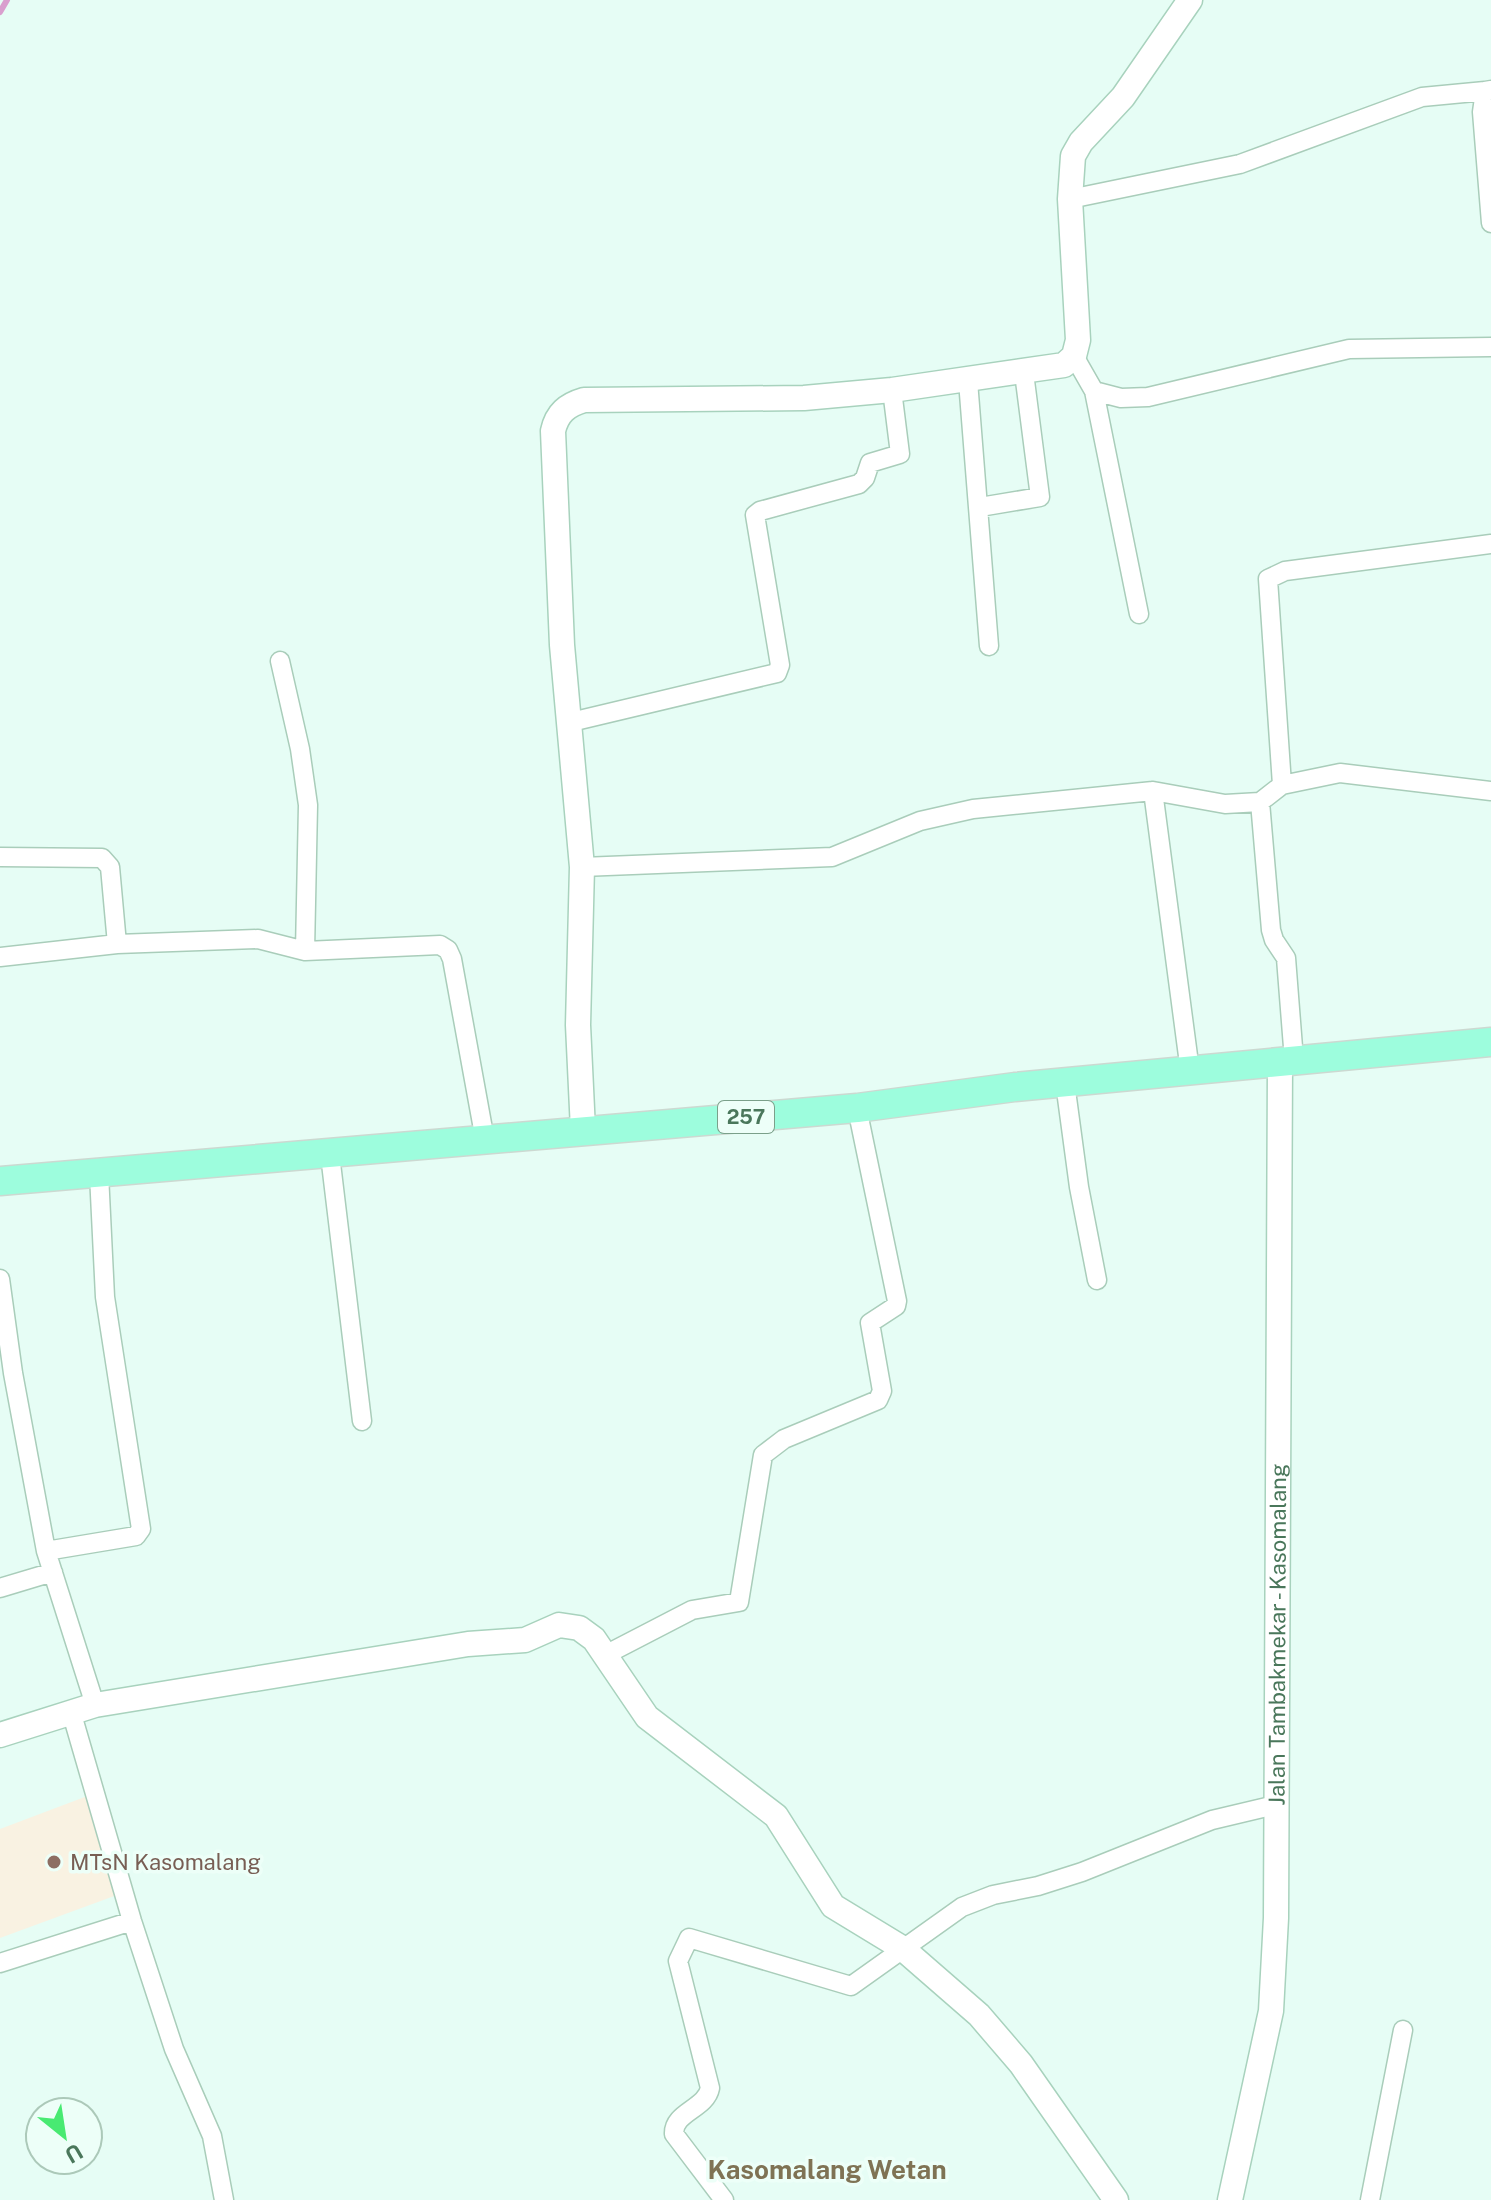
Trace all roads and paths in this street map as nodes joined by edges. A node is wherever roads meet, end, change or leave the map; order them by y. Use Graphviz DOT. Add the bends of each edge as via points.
graph roads {
  1 [pos="1190,0"];
  2 [pos="1488,90"];
  3 [pos="1070,199"];
  4 [pos="1491,223"];
  5 [pos="1491,347"];
  6 [pos="1074,356"];
  7 [pos="1024,373"];
  8 [pos="968,381"];
  9 [pos="892,390"];
  10 [pos="1094,391"];
  11 [pos="980,507"];
  12 [pos="1491,544"];
  13 [pos="1139,614"];
  14 [pos="989,646"];
  15 [pos="280,661"];
  16 [pos="571,722"];
  17 [pos="1282,785"];
  18 [pos="1153,791"];
  19 [pos="1491,791"];
  20 [pos="1260,802"];
  21 [pos="0,857"];
  22 [pos="582,867"];
  23 [pos="117,944"];
  24 [pos="305,951"];
  25 [pos="0,957"];
  26 [pos="1491,1042"];
  27 [pos="1287,1061"];
  28 [pos="1190,1071"];
  29 [pos="1065,1083"];
  30 [pos="857,1108"];
  31 [pos="583,1130"];
  32 [pos="485,1140"];
  33 [pos="330,1155"];
  34 [pos="99,1174"];
  35 [pos="0,1181"];
  36 [pos="0,1279"];
  37 [pos="1097,1280"];
  38 [pos="362,1421"];
  39 [pos="46,1551"];
  40 [pos="53,1572"];
  41 [pos="0,1588"];
  42 [pos="607,1654"];
  43 [pos="95,1705"];
  44 [pos="71,1711"];
  45 [pos="0,1735"];
  46 [pos="1275,1805"];
  47 [pos="132,1921"];
  48 [pos="902,1948"];
  49 [pos="0,1963"];
  50 [pos="1403,2030"];
  51 [pos="224,2200"];
  52 [pos="724,2200"];
  53 [pos="1116,2200"];
  54 [pos="1230,2200"];
  55 [pos="1370,2200"];
  1 -- 3 [label="street" via="1123,97 1081,142 1073,156"];
  2 -- 3 [label="street" via="1396,104 1203,175"];
  2 -- 4 [label="street" via="1482,112"];
  3 -- 6 [label="street" via="1078,330"];
  5 -- 10 [label="street" via="1349,349 1148,397"];
  6 -- 7 [label="street" via="1053,369"];
  6 -- 10 [label="street"];
  7 -- 8 [label="street"];
  7 -- 11 [label="street" via="1040,497"];
  8 -- 9 [label="street"];
  8 -- 11 [label="street"];
  9 -- 16 [label="street" via="900,454 870,463 859,484 755,515 780,665 777,673"];
  9 -- 16 [label="street" via="745,401 584,400 563,411 553,431 562,645"];
  10 -- 13 [label="street"];
  11 -- 14 [label="street"];
  12 -- 17 [label="street" via="1285,571 1268,579"];
  15 -- 24 [label="street" via="306,789"];
  16 -- 22 [label="street"];
  17 -- 19 [label="street" via="1340,773"];
  17 -- 20 [label="street"];
  18 -- 20 [label="street" via="1225,804"];
  18 -- 22 [label="street" via="949,814 832,857"];
  18 -- 28 [label="street"];
  20 -- 27 [label="street" via="1271,930 1286,958"];
  21 -- 23 [label="street" via="102,858 110,867"];
  22 -- 31 [label="street" via="578,1025"];
  23 -- 24 [label="street" via="258,939"];
  23 -- 25 [label="street"];
  24 -- 32 [label="street" via="440,945 448,950"];
  26 -- 27 [label="main road, 257"];
  27 -- 28 [label="main road, 257"];
  27 -- 46 [label="street, Jalan Tambakmekar - Kasomalang"];
  28 -- 29 [label="main road, 257"];
  29 -- 30 [label="main road, 257"];
  29 -- 37 [label="street"];
  30 -- 31 [label="main road, 257"];
  30 -- 42 [label="street" via="897,1301 870,1323 882,1391 878,1400 784,1439 763,1455 739,1602 692,1610"];
  31 -- 32 [label="main road, 257"];
  32 -- 33 [label="main road, 257"];
  33 -- 34 [label="main road, 257"];
  33 -- 38 [label="street"];
  34 -- 35 [label="main road, 257"];
  34 -- 39 [label="street" via="105,1297 141,1529 136,1536"];
  36 -- 39 [label="street"];
  39 -- 40 [label="street"];
  40 -- 41 [label="street"];
  40 -- 43 [label="street"];
  42 -- 43 [label="street" via="579,1628 559,1625 525,1640 468,1644"];
  42 -- 48 [label="street" via="647,1717 776,1816 833,1906"];
  43 -- 44 [label="street"];
  44 -- 45 [label="street"];
  44 -- 47 [label="street"];
  46 -- 48 [label="street" via="1212,1820 1038,1886 993,1895 962,1907"];
  46 -- 54 [label="street, Jalan Tambakmekar - Kasomalang" via="1271,2011"];
  47 -- 49 [label="street"];
  47 -- 51 [label="street" via="174,2049 212,2136"];
  48 -- 52 [label="street" via="851,1986 689,1938 678,1961 710,2088 703,2103 678,2119 674,2134"];
  48 -- 53 [label="street" via="979,2015 1021,2064"];
  50 -- 55 [label="street"];
}
